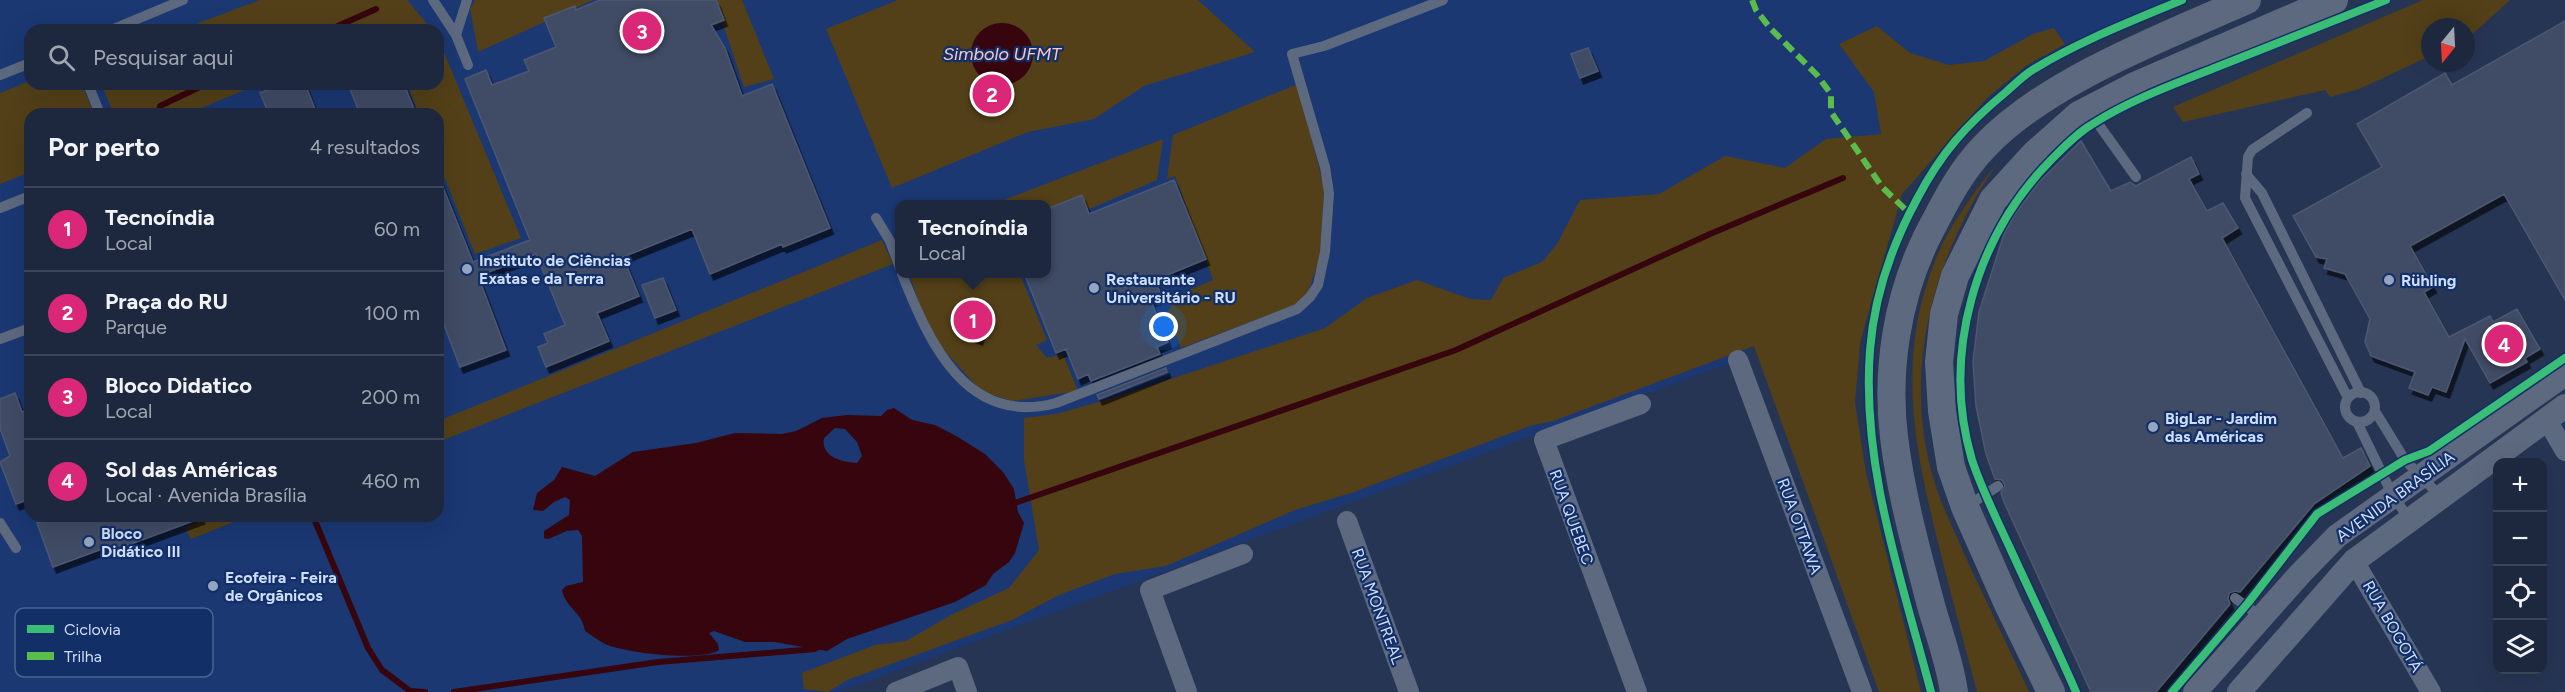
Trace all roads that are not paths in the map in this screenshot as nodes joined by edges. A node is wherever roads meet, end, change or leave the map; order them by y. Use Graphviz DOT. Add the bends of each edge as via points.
graph roads {
  1 [pos="183,0"];
  2 [pos="433,0"];
  3 [pos="467,0"];
  4 [pos="1443,0"];
  5 [pos="2247,0"];
  6 [pos="2334,0"];
  7 [pos="125,24"];
  8 [pos="456,35"];
  9 [pos="24,65"];
  10 [pos="468,65"];
  11 [pos="0,75"];
  12 [pos="90,90"];
  13 [pos="98,108"];
  14 [pos="2089,110"];
  15 [pos="2307,113"];
  16 [pos="2246,174"];
  17 [pos="2136,177"];
  18 [pos="24,198"];
  19 [pos="0,208"];
  20 [pos="876,218"];
  21 [pos="895,254"];
  22 [pos="904,278"];
  23 [pos="24,330"];
  24 [pos="0,339"];
  25 [pos="1738,360"];
  26 [pos="2565,374"];
  27 [pos="2361,393"];
  28 [pos="2348,398"];
  29 [pos="1641,404"];
  30 [pos="2374,411"];
  31 [pos="2556,413"];
  32 [pos="2357,422"];
  33 [pos="2565,451"];
  34 [pos="2421,477"];
  35 [pos="1998,486"];
  36 [pos="2393,496"];
  37 [pos="2441,497"];
  38 [pos="1965,507"];
  39 [pos="2410,520"];
  40 [pos="1347,521"];
  41 [pos="0,523"];
  42 [pos="16,548"];
  43 [pos="1244,554"];
  44 [pos="2354,561"];
  45 [pos="2235,598"];
  46 [pos="2260,617"];
  47 [pos="896,692"];
  48 [pos="967,692"];
  49 [pos="1187,692"];
  50 [pos="1409,692"];
  51 [pos="1637,692"];
  52 [pos="1862,692"];
  53 [pos="1954,692"];
  54 [pos="2051,692"];
  55 [pos="2195,692"];
  56 [pos="2239,692"];
  57 [pos="2431,692"];
  1 -- 7 [label="lane"];
  2 -- 8 [label="lane"];
  3 -- 8 [label="lane"];
  4 -- 22 [label="lane" via="1324,46 1292,54 1329,193 1325,252 1318,285 1297,309 1056,403 1022,408 978,394 954,373 931,342"];
  5 -- 53 [label="main road" via="2081,76 2014,120 1984,147 1950,189 1915,263 1895,340 1894,436 1911,530"];
  6 -- 14 [label="main road" via="2137,85"];
  8 -- 10 [label="lane"];
  9 -- 11 [label="lane"];
  12 -- 13 [label="lane"];
  14 -- 17 [label="lane"];
  14 -- 38 [label="main road" via="2035,154 1993,200 1955,276 1944,314 1939,362 1945,438"];
  15 -- 16 [label="lane" via="2252,150"];
  16 -- 27 [label="lane" via="2262,193"];
  16 -- 28 [label="lane" via="2245,198"];
  18 -- 19 [label="lane"];
  20 -- 21 [label="lane"];
  23 -- 24 [label="lane"];
  25 -- 52 [label="street, RUA OTTAWA"];
  26 -- 34 [label="street, AVENIDA BRASÍLIA"];
  27 -- 28 [label="lane"];
  27 -- 30 [label="lane" via="2373,401"];
  28 -- 32 [label="lane" via="2346,413"];
  29 -- 51 [label="street, RUA QUEBEC" via="1544,440"];
  30 -- 32 [label="lane" via="2366,421"];
  30 -- 34 [label="lane" via="2405,460"];
  31 -- 33 [label="street"];
  31 -- 37 [label="street, AVENIDA BRASÍLIA"];
  32 -- 36 [label="lane"];
  34 -- 36 [label="street, AVENIDA BRASÍLIA"];
  34 -- 37 [label="lane"];
  35 -- 38 [label="lane"];
  36 -- 39 [label="lane"];
  36 -- 46 [label="street, AVENIDA BRASÍLIA" via="2337,536"];
  37 -- 39 [label="street, AVENIDA BRASÍLIA"];
  38 -- 54 [label="main road"];
  39 -- 44 [label="street, AVENIDA BRASÍLIA"];
  40 -- 50 [label="street, RUA MONTREAL"];
  41 -- 42 [label="lane"];
  43 -- 49 [label="street" via="1150,590"];
  44 -- 56 [label="street, AVENIDA BRASÍLIA"];
  44 -- 57 [label="street, RUA BOGOTÁ"];
  45 -- 46 [label="lane"];
  46 -- 55 [label="street, AVENIDA BRASÍLIA"];
  47 -- 48 [label="street" via="958,667"];
}
